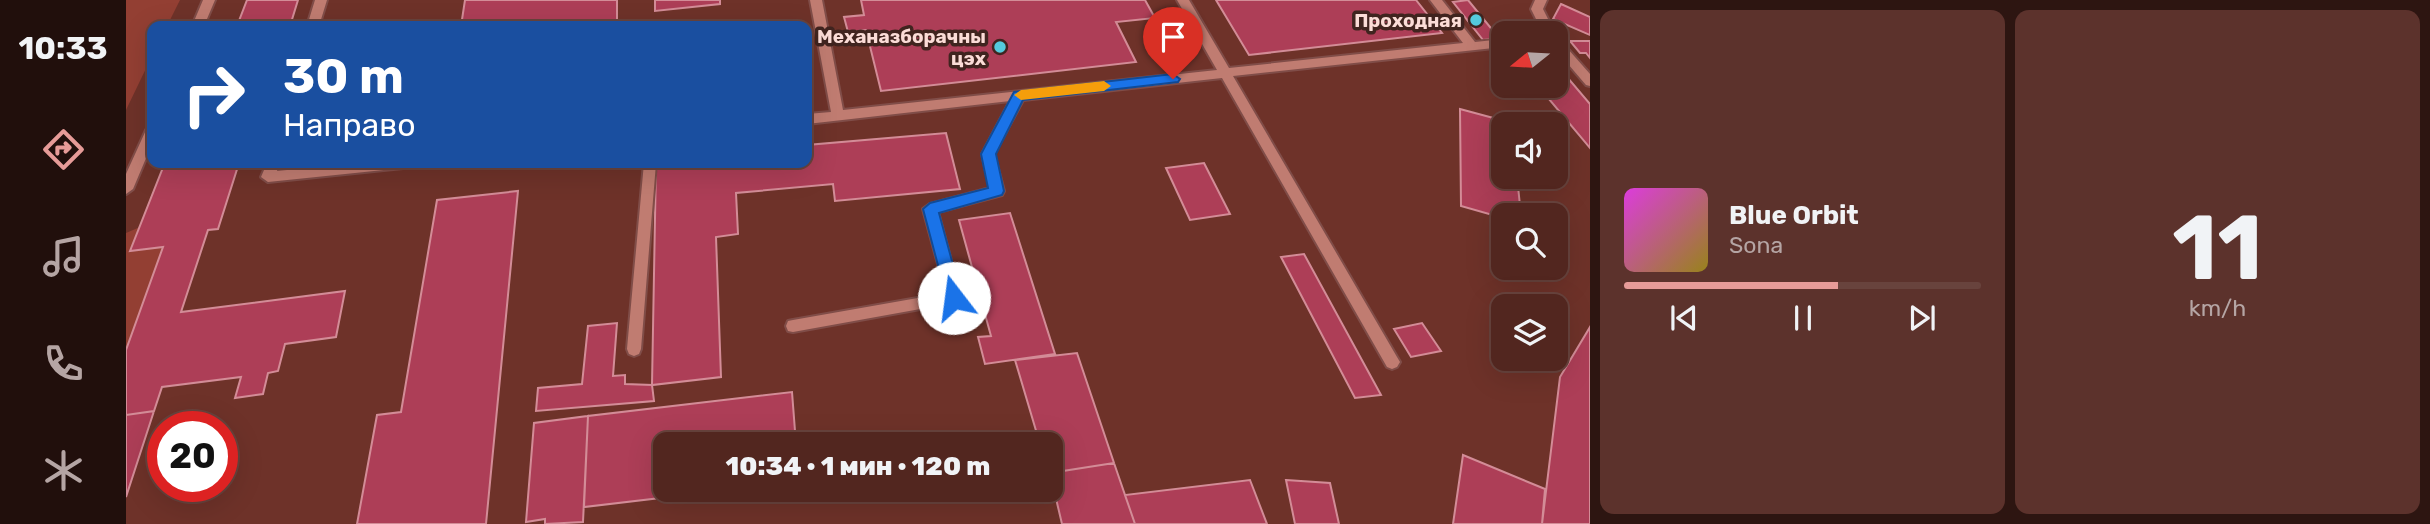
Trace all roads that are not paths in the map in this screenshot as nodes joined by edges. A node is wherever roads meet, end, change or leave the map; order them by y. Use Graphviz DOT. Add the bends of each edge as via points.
graph roads {
  1 [pos="209,0"];
  2 [pos="321,0"];
  3 [pos="816,0"];
  4 [pos="1183,0"];
  5 [pos="1436,0"];
  6 [pos="1541,0"];
  7 [pos="200,21"];
  8 [pos="315,21"];
  9 [pos="1543,21"];
  10 [pos="1491,44"];
  11 [pos="1472,46"];
  12 [pos="1568,57"];
  13 [pos="1224,73"];
  14 [pos="1590,82"];
  15 [pos="1019,96"];
  16 [pos="838,115"];
  17 [pos="812,118"];
  18 [pos="147,141"];
  19 [pos="271,168"];
  20 [pos="355,168"];
  21 [pos="650,168"];
  22 [pos="126,189"];
  23 [pos="793,326"];
  24 [pos="634,349"];
  25 [pos="1392,362"];
  1 -- 7 [label="lane"];
  2 -- 8 [label="lane"];
  3 -- 16 [label="lane"];
  4 -- 13 [label="lane"];
  5 -- 11 [label="lane"];
  6 -- 9 [label="lane" via="1537,9"];
  10 -- 11 [label="lane"];
  11 -- 13 [label="lane"];
  12 -- 14 [label="lane"];
  13 -- 15 [label="lane"];
  13 -- 25 [label="lane"];
  15 -- 16 [label="lane"];
  15 -- 23 [label="lane" via="988,154 996,191 930,209 954,298"];
  16 -- 17 [label="lane"];
  18 -- 22 [label="lane"];
  19 -- 20 [label="lane" via="268,177"];
  21 -- 24 [label="lane"];
}
